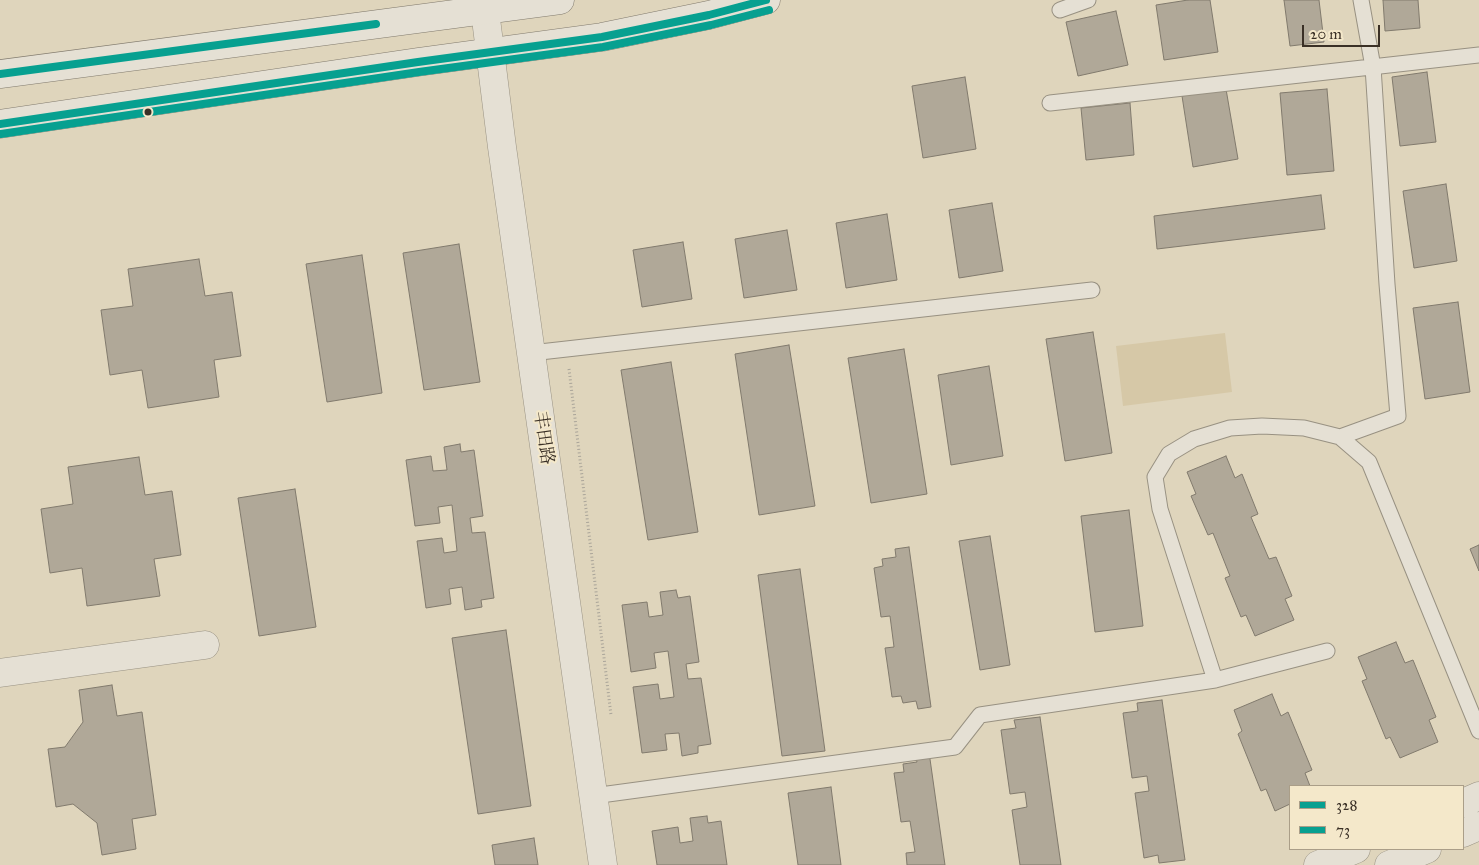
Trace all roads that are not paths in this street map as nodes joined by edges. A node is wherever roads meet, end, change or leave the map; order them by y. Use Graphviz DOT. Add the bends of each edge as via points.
graph roads {
  1 [pos="560,0"];
  2 [pos="766,0"];
  3 [pos="1088,0"];
  4 [pos="1361,0"];
  5 [pos="486,5"];
  6 [pos="1060,10"];
  7 [pos="489,52"];
  8 [pos="1479,55"];
  9 [pos="1372,67"];
  10 [pos="0,74"];
  11 [pos="1050,104"];
  12 [pos="60,114"];
  13 [pos="0,124"];
  14 [pos="0,142"];
  15 [pos="1092,290"];
  16 [pos="532,353"];
  17 [pos="1340,437"];
  18 [pos="205,645"];
  19 [pos="1327,651"];
  20 [pos="0,673"];
  21 [pos="1215,680"];
  22 [pos="1479,731"];
  23 [pos="593,796"];
  24 [pos="1479,796"];
  25 [pos="1464,803"];
  26 [pos="1479,826"];
  27 [pos="1464,833"];
  28 [pos="1354,850"];
  29 [pos="1425,850"];
  30 [pos="603,865"];
  31 [pos="1318,865"];
  32 [pos="1389,865"];
  1 -- 5 [label="main road"];
  2 -- 7 [label="main road" via="602,37"];
  3 -- 6 [label="lane"];
  4 -- 9 [label="lane"];
  5 -- 7 [label="main road, 丰田路"];
  5 -- 10 [label="main road"];
  7 -- 12 [label="main road"];
  7 -- 16 [label="main road, 丰田路"];
  8 -- 9 [label="lane"];
  9 -- 11 [label="lane"];
  9 -- 17 [label="lane" via="1398,416"];
  12 -- 13 [label="main road"];
  12 -- 14 [label="main road"];
  15 -- 16 [label="lane"];
  16 -- 23 [label="main road, 丰田路"];
  17 -- 21 [label="lane" via="1304,428 1230,428 1194,439 1169,454 1155,477 1160,509"];
  17 -- 22 [label="lane" via="1368,462"];
  18 -- 20 [label="main road"];
  19 -- 21 [label="lane"];
  21 -- 23 [label="lane" via="980,715 955,747"];
  23 -- 30 [label="main road, 丰田路"];
  24 -- 25 [label="main road"];
  26 -- 27 [label="main road"];
  28 -- 31 [label="main road"];
  29 -- 32 [label="main road"];
}
